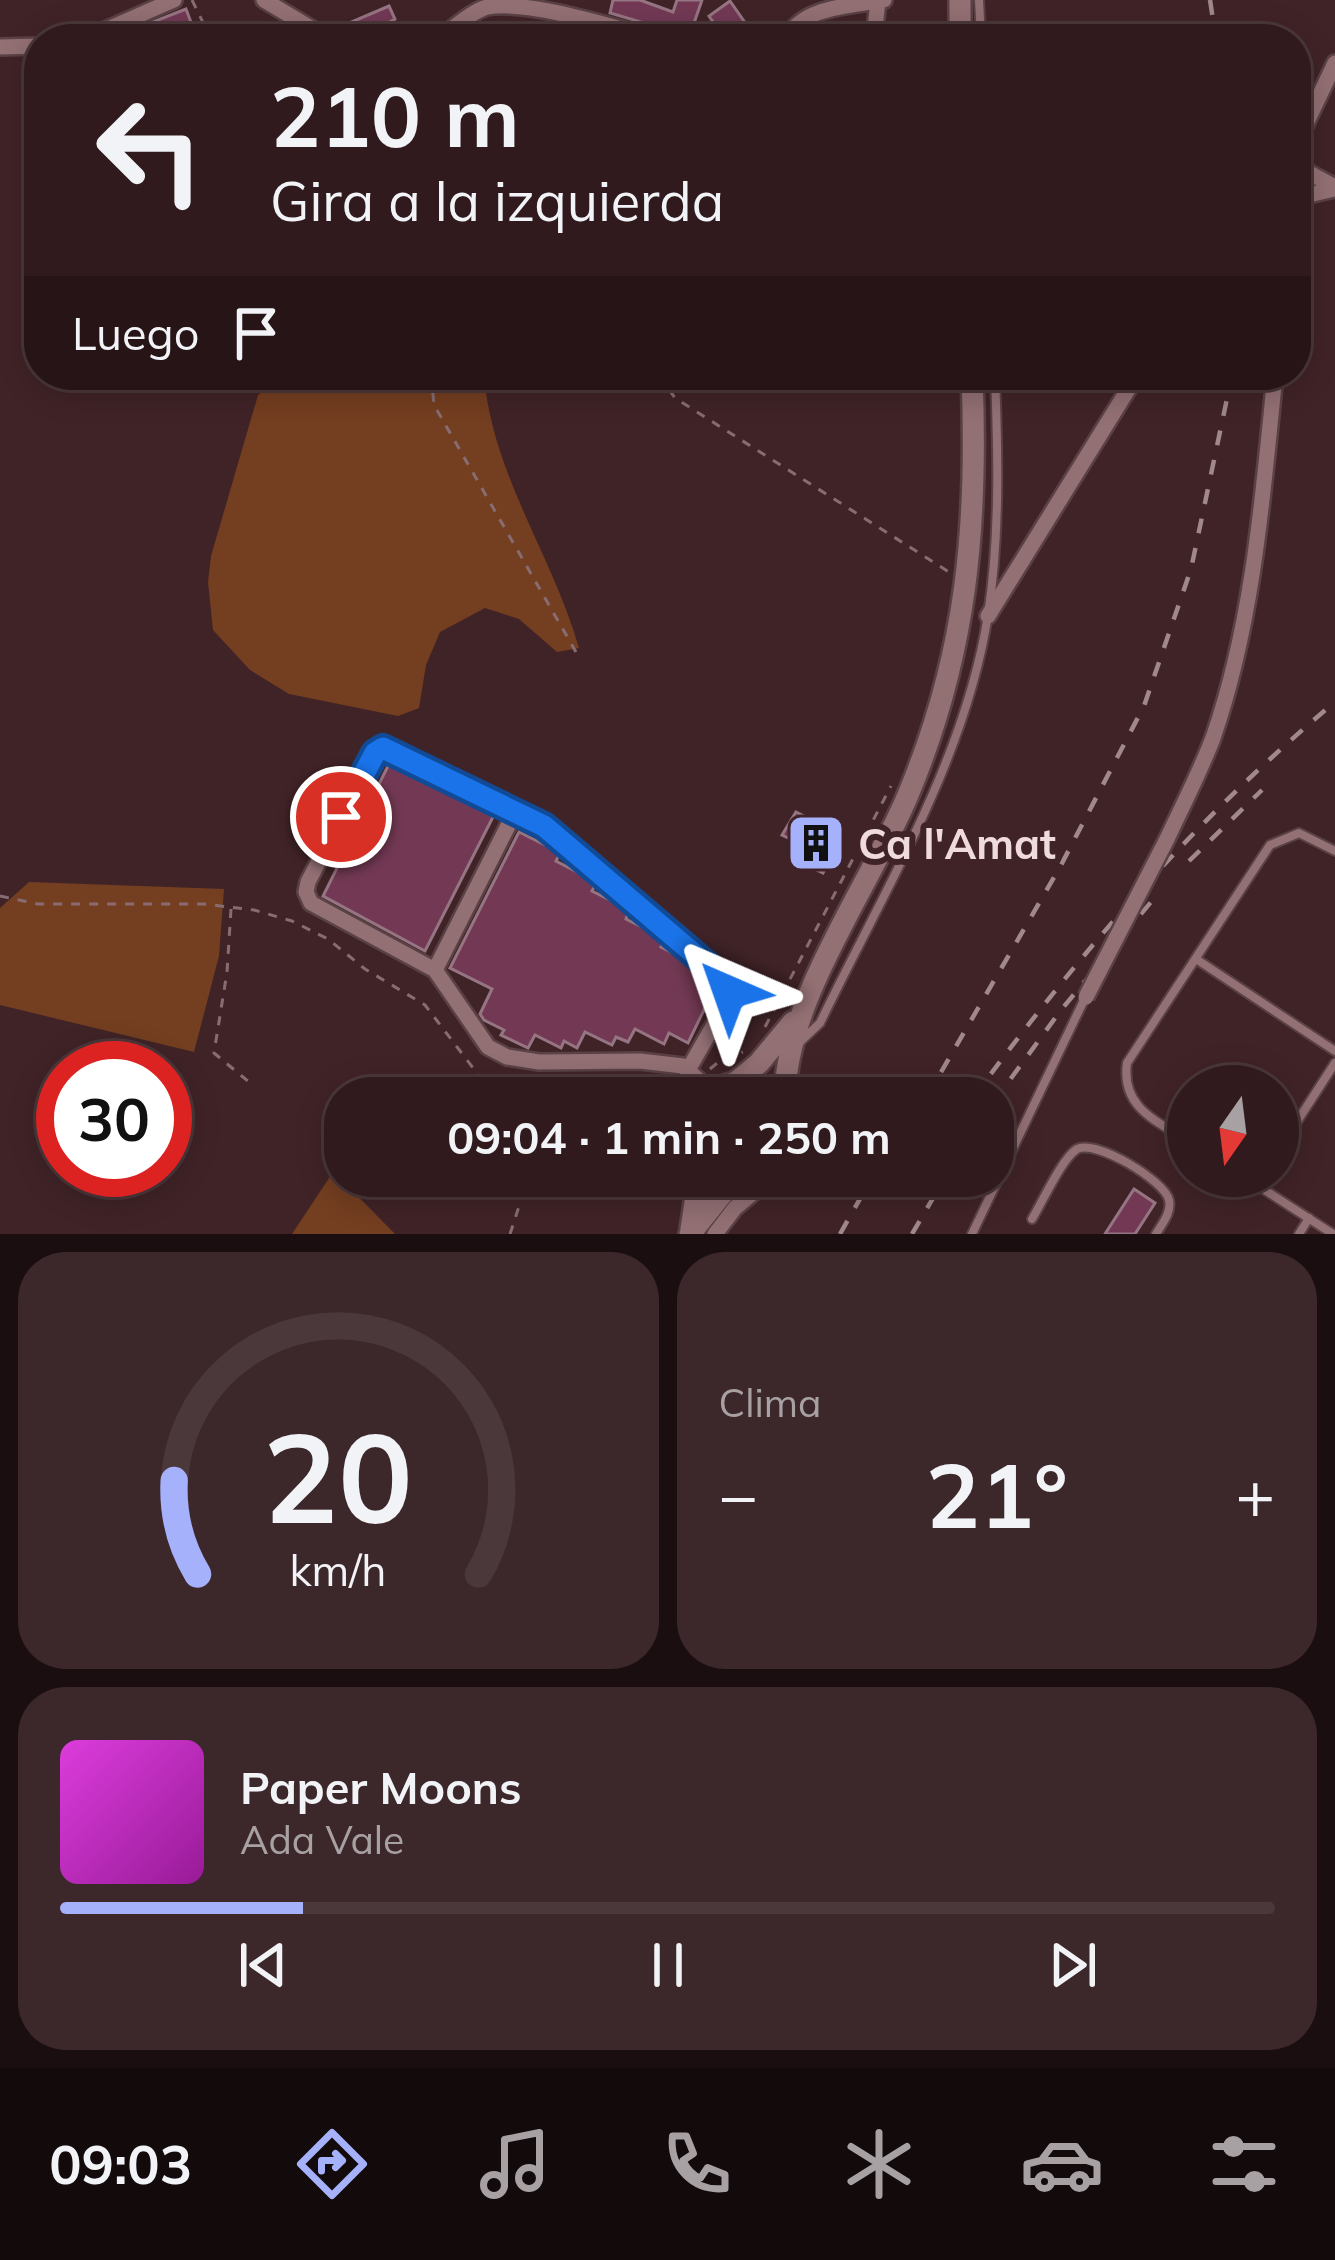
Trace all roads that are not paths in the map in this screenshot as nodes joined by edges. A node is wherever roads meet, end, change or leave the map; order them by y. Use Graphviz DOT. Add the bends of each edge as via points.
graph roads {
  1 [pos="174,0"];
  2 [pos="264,0"];
  3 [pos="880,0"];
  4 [pos="123,24"];
  5 [pos="304,24"];
  6 [pos="460,24"];
  7 [pos="600,24"];
  8 [pos="798,24"];
  9 [pos="1335,63"];
  10 [pos="1311,113"];
  11 [pos="972,390"];
  12 [pos="996,390"];
  13 [pos="1128,390"];
  14 [pos="1273,390"];
  15 [pos="988,616"];
  16 [pos="515,812"];
  17 [pos="1335,850"];
  18 [pos="1196,959"];
  19 [pos="435,970"];
  20 [pos="1086,997"];
  21 [pos="804,1007"];
  22 [pos="790,1050"];
  23 [pos="1335,1051"];
  24 [pos="1335,1063"];
  25 [pos="682,1077"];
  26 [pos="704,1077"];
  27 [pos="742,1077"];
  28 [pos="785,1077"];
  29 [pos="1299,1119"];
  30 [pos="1167,1128"];
  31 [pos="696,1197"];
  32 [pos="720,1197"];
  33 [pos="748,1197"];
  34 [pos="1281,1197"];
  35 [pos="1309,1219"];
  36 [pos="1032,1220"];
  37 [pos="690,1234"];
  38 [pos="715,1234"];
  39 [pos="972,1234"];
  40 [pos="1156,1234"];
  41 [pos="1298,1234"];
  42 [pos="1333,1234"];
  1 -- 4 [label="street"];
  2 -- 5 [label="street"];
  3 -- 8 [label="street"];
  6 -- 7 [label="street" via="483,8 510,4"];
  9 -- 10 [label="street"];
  11 -- 21 [label="main road" via="969,576 950,677 920,766"];
  12 -- 15 [label="lane"];
  13 -- 15 [label="street"];
  14 -- 20 [label="street, bridge" via="1229,683 1207,752"];
  15 -- 22 [label="lane" via="926,811 820,1023"];
  16 -- 19 [label="street"];
  16 -- 19 [label="street" via="383,748 308,882 310,903"];
  16 -- 26 [label="street" via="544,826 727,982"];
  17 -- 18 [label="lane" via="1299,832 1270,845"];
  18 -- 23 [label="lane"];
  18 -- 30 [label="lane" via="1127,1063 1136,1108"];
  19 -- 25 [label="street" via="488,1047 507,1057 640,1060"];
  20 -- 39 [label="lane"];
  21 -- 22 [label="main road"];
  21 -- 27 [label="main road"];
  22 -- 28 [label="main road"];
  24 -- 29 [label="lane"];
  31 -- 37 [label="main road"];
  32 -- 37 [label="main road"];
  33 -- 38 [label="street"];
  34 -- 35 [label="lane"];
  35 -- 41 [label="lane"];
  35 -- 42 [label="lane"];
  36 -- 40 [label="lane" via="1072,1151 1085,1146 1161,1186 1170,1208"];
}
